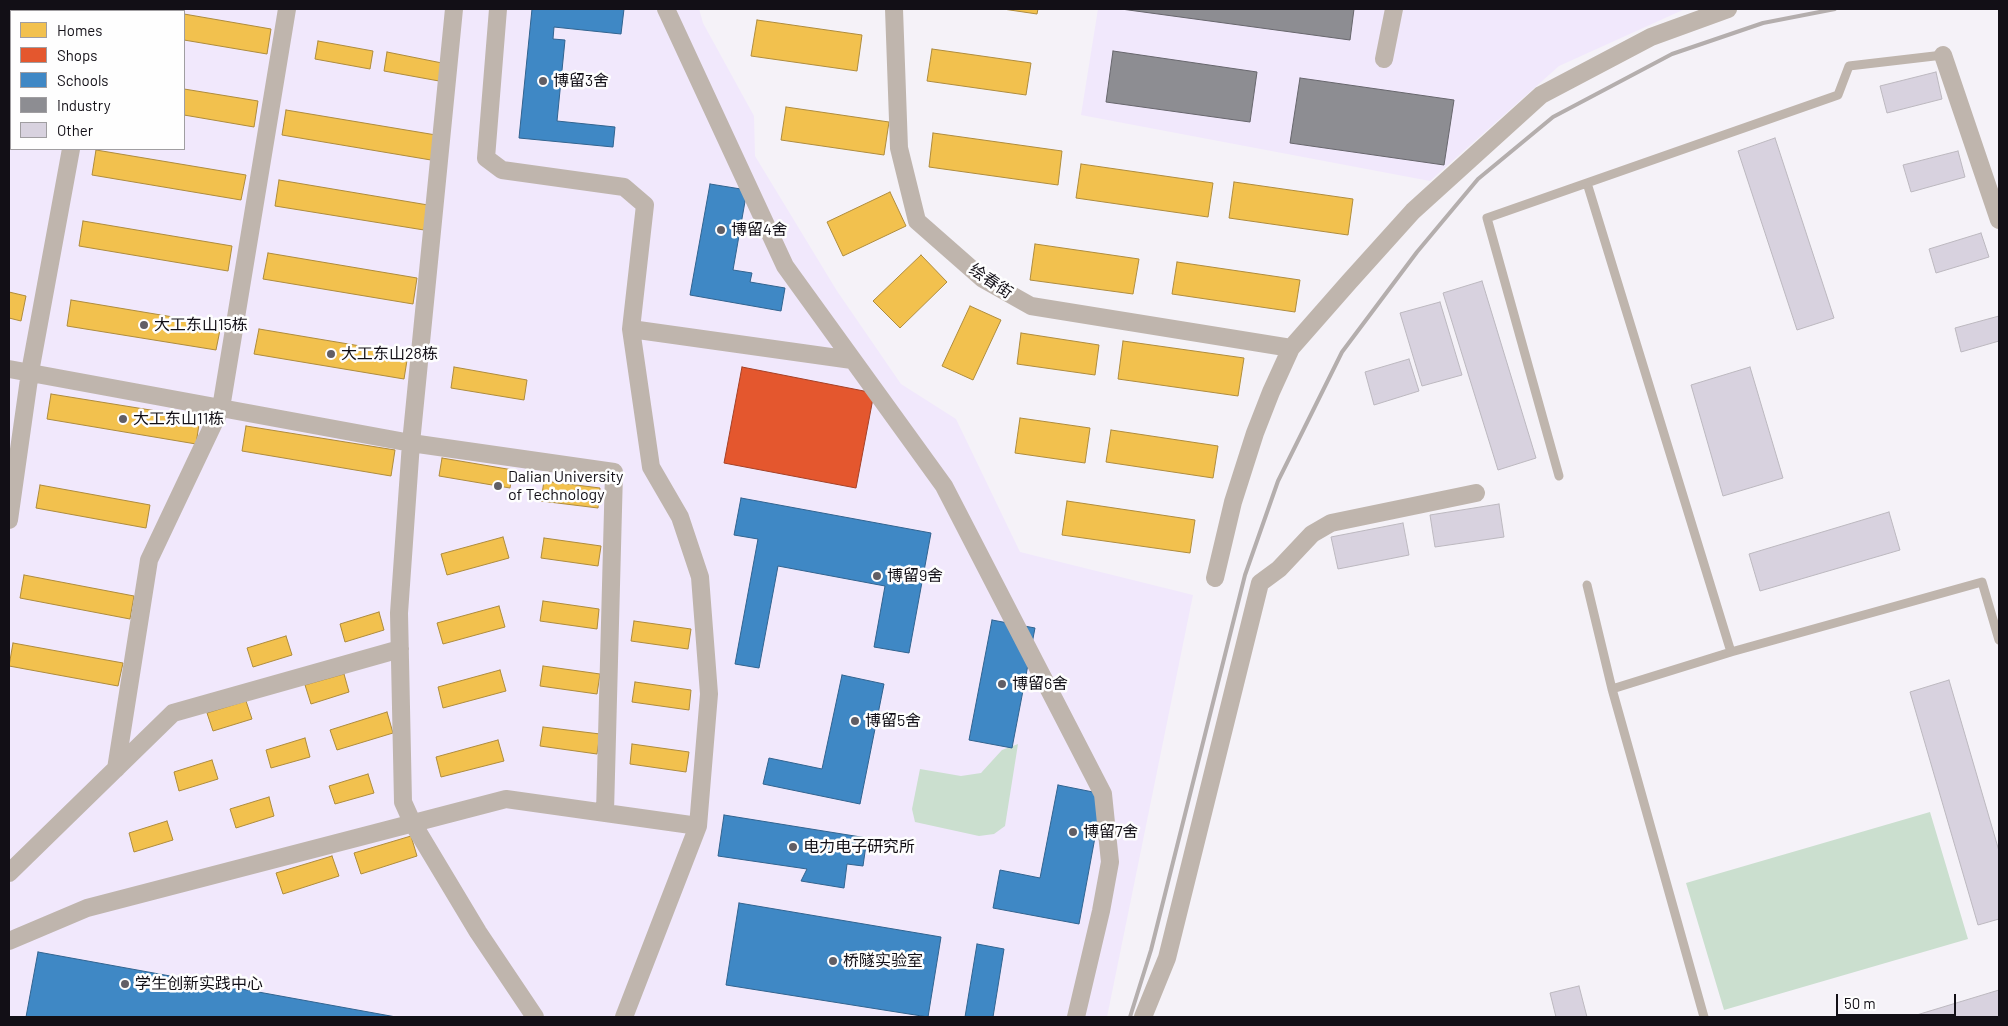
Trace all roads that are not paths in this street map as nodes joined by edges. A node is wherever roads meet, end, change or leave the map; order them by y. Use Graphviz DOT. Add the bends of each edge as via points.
graph roads {
  1 [pos="287,9"];
  2 [pos="454,9"];
  3 [pos="498,9"];
  4 [pos="666,9"];
  5 [pos="894,9"];
  6 [pos="1394,9"];
  7 [pos="1728,9"];
  8 [pos="1943,55"];
  9 [pos="1384,59"];
  10 [pos="71,150"];
  11 [pos="1587,183"];
  12 [pos="1999,220"];
  13 [pos="631,329"];
  14 [pos="1291,348"];
  15 [pos="852,360"];
  16 [pos="9,369"];
  17 [pos="30,372"];
  18 [pos="222,408"];
  19 [pos="412,443"];
  20 [pos="1558,476"];
  21 [pos="1476,493"];
  22 [pos="9,520"];
  23 [pos="1215,578"];
  24 [pos="1587,585"];
  25 [pos="1999,640"];
  26 [pos="400,649"];
  27 [pos="1731,652"];
  28 [pos="1612,689"];
  29 [pos="116,769"];
  30 [pos="605,812"];
  31 [pos="412,822"];
  32 [pos="698,826"];
  33 [pos="9,873"];
  34 [pos="9,941"];
  35 [pos="535,1017"];
  36 [pos="624,1017"];
  37 [pos="1076,1017"];
  38 [pos="1144,1017"];
  39 [pos="1704,1017"];
  1 -- 18 [label="street"];
  2 -- 19 [label="street"];
  3 -- 13 [label="street" via="486,158 502,170 624,187 645,205"];
  4 -- 15 [label="street" via="785,266"];
  5 -- 14 [label="street, 绘春街" via="899,148 917,221 983,279 1031,306"];
  6 -- 9 [label="street"];
  7 -- 14 [label="street" via="1651,37 1541,95 1413,211"];
  8 -- 11 [label="lane" via="1849,66 1838,95"];
  8 -- 12 [label="street"];
  10 -- 17 [label="street"];
  11 -- 20 [label="lane" via="1487,218"];
  11 -- 27 [label="lane"];
  13 -- 15 [label="street"];
  13 -- 32 [label="street" via="651,467 680,517 700,577 709,694"];
  14 -- 23 [label="street" via="1255,433 1233,502"];
  15 -- 37 [label="street" via="944,486 1103,794 1110,862"];
  16 -- 17 [label="street"];
  17 -- 18 [label="street"];
  17 -- 22 [label="street"];
  18 -- 19 [label="street"];
  18 -- 29 [label="street" via="149,560"];
  19 -- 26 [label="street" via="399,613"];
  19 -- 30 [label="street" via="614,472"];
  21 -- 38 [label="street" via="1331,523 1312,534 1279,569 1260,583 1167,958"];
  24 -- 28 [label="lane"];
  25 -- 27 [label="lane" via="1982,582"];
  26 -- 29 [label="street" via="174,713"];
  26 -- 31 [label="street" via="403,802"];
  27 -- 28 [label="lane"];
  28 -- 39 [label="lane"];
  29 -- 33 [label="street"];
  30 -- 31 [label="street" via="506,799"];
  30 -- 32 [label="street"];
  31 -- 34 [label="street" via="88,908"];
  31 -- 35 [label="street" via="478,932"];
  32 -- 36 [label="street"];
}
